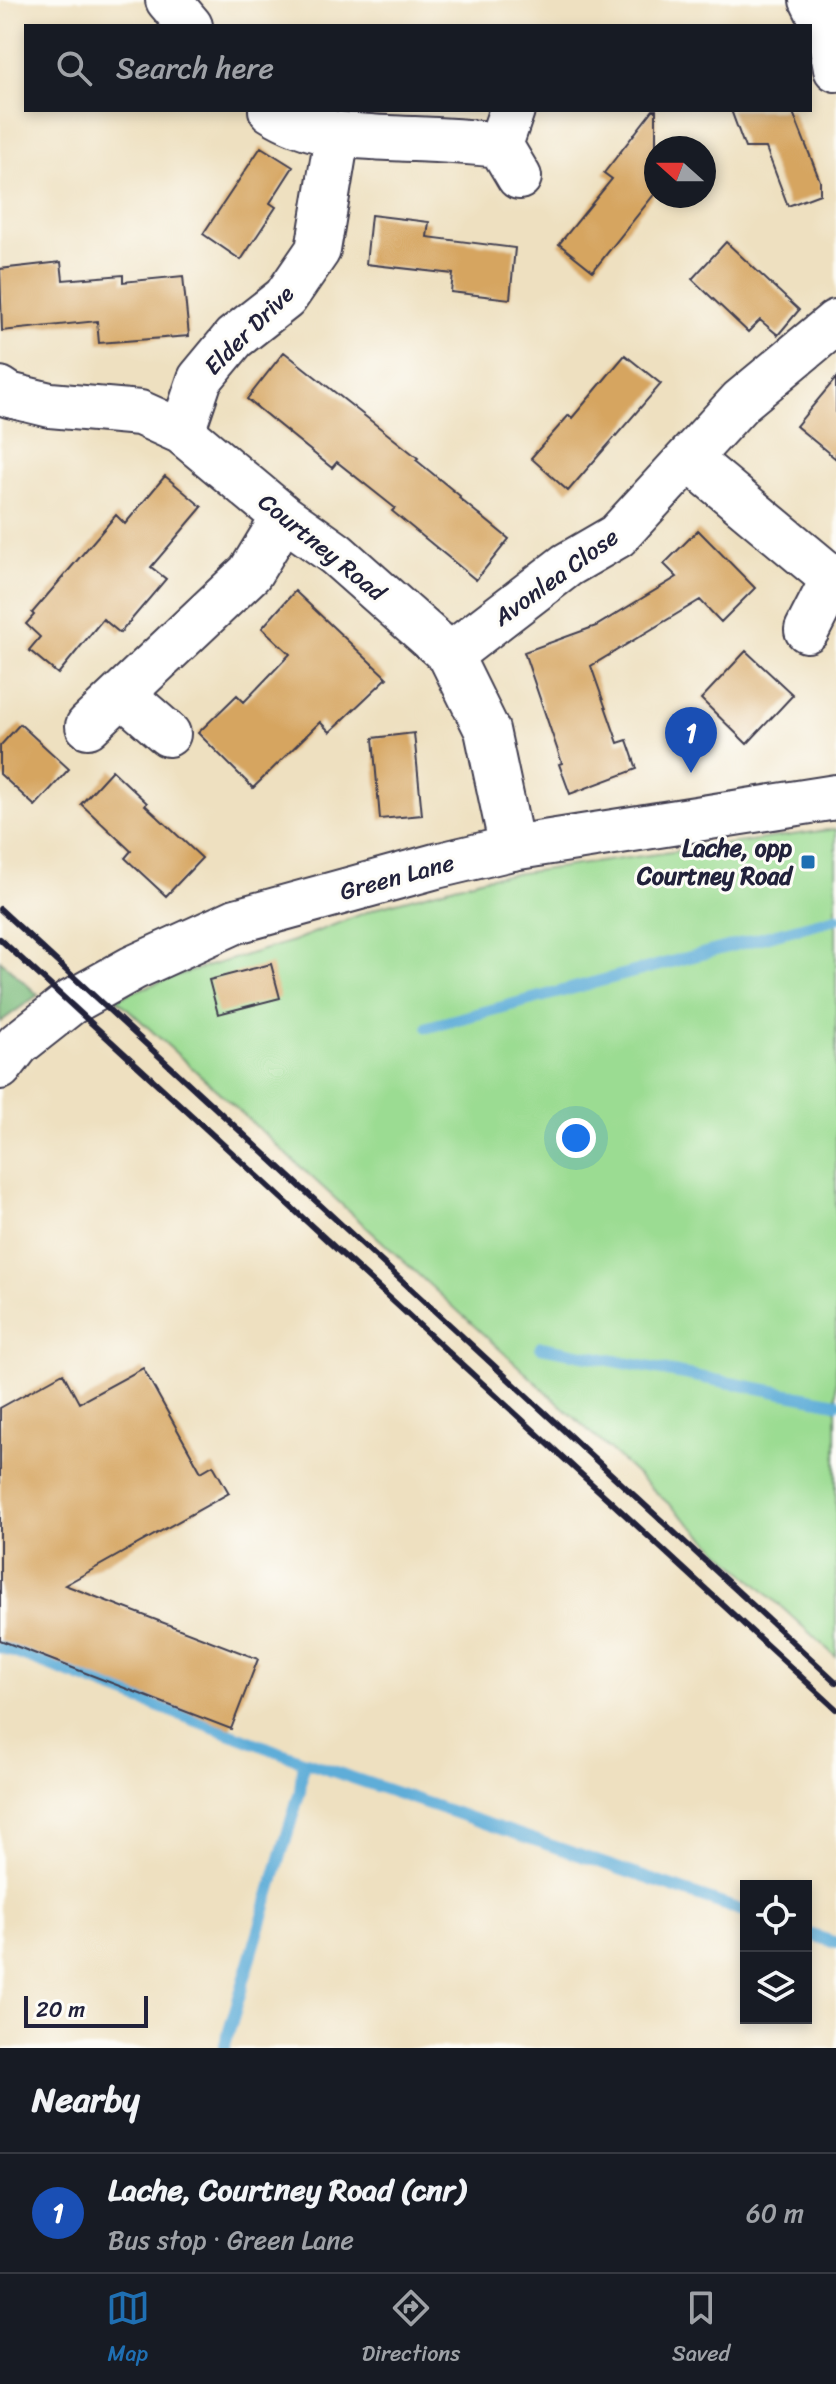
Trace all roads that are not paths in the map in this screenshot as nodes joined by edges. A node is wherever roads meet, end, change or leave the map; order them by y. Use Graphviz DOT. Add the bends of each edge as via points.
graph roads {
  1 [pos="168,0"];
  2 [pos="188,24"];
  3 [pos="274,112"];
  4 [pos="337,136"];
  5 [pos="510,144"];
  6 [pos="836,322"];
  7 [pos="0,389"];
  8 [pos="182,432"];
  9 [pos="689,459"];
  10 [pos="284,517"];
  11 [pos="834,578"];
  12 [pos="807,630"];
  13 [pos="450,655"];
  14 [pos="122,694"];
  15 [pos="88,726"];
  16 [pos="168,734"];
  17 [pos="836,797"];
  18 [pos="512,848"];
  19 [pos="0,1067"];
  1 -- 2 [label="street"];
  3 -- 4 [label="street"];
  4 -- 5 [label="street"];
  4 -- 8 [label="street, Elder Drive" via="318,250 285,298 234,338 200,379"];
  6 -- 9 [label="street, Avonlea Close" via="741,401"];
  7 -- 8 [label="street, Courtney Road" via="50,405 140,413"];
  8 -- 10 [label="street, Courtney Road"];
  9 -- 11 [label="street"];
  9 -- 13 [label="street, Avonlea Close" via="617,536 567,565"];
  10 -- 13 [label="street, Courtney Road" via="336,554"];
  10 -- 14 [label="street" via="250,573"];
  11 -- 12 [label="street"];
  13 -- 18 [label="street, Courtney Road" via="487,730"];
  14 -- 15 [label="street"];
  14 -- 16 [label="street"];
  17 -- 18 [label="street, Green Lane"];
  18 -- 19 [label="street, Green Lane" via="236,921 70,1003 18,1044"];
}
